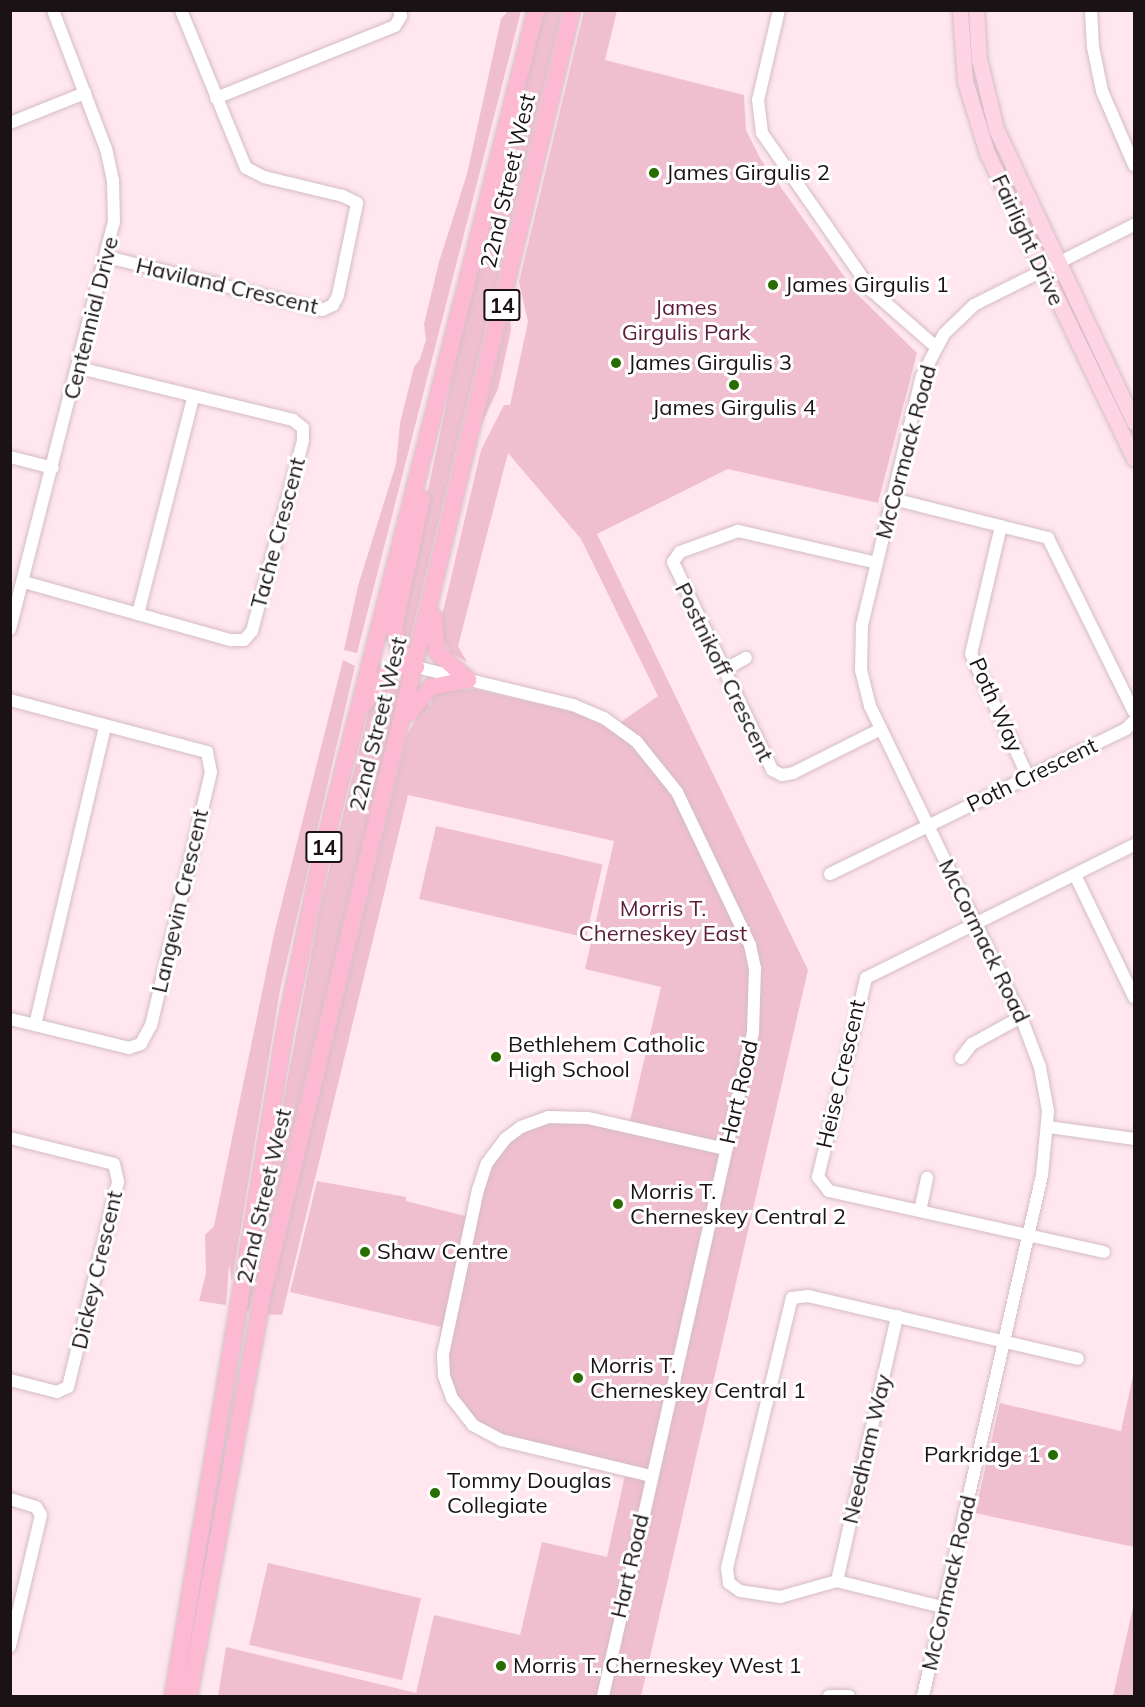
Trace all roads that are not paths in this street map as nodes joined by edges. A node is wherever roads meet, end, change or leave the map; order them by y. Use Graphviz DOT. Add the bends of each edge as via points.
graph roads {
  1 [pos="53,10"];
  2 [pos="181,10"];
  3 [pos="399,10"];
  4 [pos="536,10"];
  5 [pos="572,10"];
  6 [pos="779,10"];
  7 [pos="960,10"];
  8 [pos="976,10"];
  9 [pos="1091,10"];
  10 [pos="85,93"];
  11 [pos="216,98"];
  12 [pos="10,123"];
  13 [pos="1134,165"];
  14 [pos="1134,225"];
  15 [pos="107,257"];
  16 [pos="1057,262"];
  17 [pos="1041,271"];
  18 [pos="936,347"];
  19 [pos="79,368"];
  20 [pos="440,388"];
  21 [pos="193,398"];
  22 [pos="1134,422"];
  23 [pos="10,457"];
  24 [pos="1134,458"];
  25 [pos="53,468"];
  26 [pos="893,499"];
  27 [pos="1001,526"];
  28 [pos="877,563"];
  29 [pos="24,582"];
  30 [pos="432,600"];
  31 [pos="138,614"];
  32 [pos="10,629"];
  33 [pos="747,658"];
  34 [pos="416,668"];
  35 [pos="724,670"];
  36 [pos="468,680"];
  37 [pos="10,700"];
  38 [pos="1134,712"];
  39 [pos="355,716"];
  40 [pos="1134,721"];
  41 [pos="401,724"];
  42 [pos="105,726"];
  43 [pos="880,729"];
  44 [pos="1028,777"];
  45 [pos="928,826"];
  46 [pos="1134,845"];
  47 [pos="830,874"];
  48 [pos="1075,875"];
  49 [pos="975,924"];
  50 [pos="1134,997"];
  51 [pos="1021,1017"];
  52 [pos="10,1019"];
  53 [pos="35,1025"];
  54 [pos="961,1058"];
  55 [pos="1048,1127"];
  56 [pos="10,1138"];
  57 [pos="1134,1139"];
  58 [pos="726,1149"];
  59 [pos="927,1178"];
  60 [pos="920,1210"];
  61 [pos="1028,1235"];
  62 [pos="1104,1252"];
  63 [pos="897,1316"];
  64 [pos="1004,1342"];
  65 [pos="1078,1359"];
  66 [pos="10,1380"];
  67 [pos="651,1476"];
  68 [pos="10,1499"];
  69 [pos="837,1581"];
  70 [pos="942,1607"];
  71 [pos="10,1646"];
  72 [pos="173,1696"];
  73 [pos="189,1696"];
  74 [pos="603,1696"];
  75 [pos="829,1696"];
  76 [pos="849,1696"];
  77 [pos="923,1696"];
  1 -- 10 [label="street, Centennial Drive"];
  2 -- 11 [label="street, Haviland Crescent"];
  3 -- 11 [label="street" via="401,16 395,27"];
  4 -- 20 [label="highway, 22nd Street West / 14"];
  5 -- 30 [label="highway, 22nd Street West / 14"];
  6 -- 18 [label="street" via="758,100 762,133 872,291"];
  7 -- 17 [label="main road, Fairlight Drive" via="963,68 976,124"];
  8 -- 16 [label="main road, Fairlight Drive" via="979,59 992,118"];
  9 -- 13 [label="street" via="1102,91"];
  10 -- 12 [label="street"];
  10 -- 15 [label="street, Centennial Drive" via="106,149 113,181 114,222"];
  11 -- 15 [label="street, Haviland Crescent" via="246,168 357,203 333,305 322,310"];
  14 -- 16 [label="street, McCormack Road"];
  15 -- 19 [label="street, Centennial Drive"];
  16 -- 17 [label="street, McCormack Road"];
  16 -- 22 [label="main road, Fairlight Drive"];
  17 -- 18 [label="street, McCormack Road" via="974,305 952,324"];
  17 -- 24 [label="main road, Fairlight Drive"];
  18 -- 26 [label="street, McCormack Road" via="922,376"];
  19 -- 21 [label="street, Tache Crescent"];
  19 -- 25 [label="street, Centennial Drive"];
  20 -- 34 [label="highway" via="431,459 394,628 399,649"];
  20 -- 39 [label="highway, 22nd Street West / 14"];
  21 -- 31 [label="street"];
  21 -- 31 [label="street, Tache Crescent" via="293,420 303,428 303,440 249,636 231,640"];
  23 -- 25 [label="street"];
  25 -- 29 [label="street, Centennial Drive"];
  26 -- 27 [label="street"];
  26 -- 28 [label="street, McCormack Road"];
  27 -- 38 [label="street" via="1048,538"];
  27 -- 44 [label="street, Poth Way" via="971,654"];
  28 -- 35 [label="street, Postnikoff Crescent" via="738,531 680,552 673,562 675,572"];
  28 -- 43 [label="street, McCormack Road" via="862,625 860,657 866,695"];
  29 -- 31 [label="street, Tache Crescent"];
  29 -- 32 [label="street, Centennial Drive"];
  30 -- 34 [label="highway, 22nd Street West / 14"];
  30 -- 36 [label="highway" via="437,652"];
  33 -- 35 [label="street"];
  34 -- 36 [label="street, Hart Road"];
  34 -- 39 [label="highway" via="402,667 386,673"];
  34 -- 41 [label="highway, 22nd Street West / 14"];
  35 -- 43 [label="street, Postnikoff Crescent" via="769,765 777,774 793,774"];
  36 -- 41 [label="highway" via="426,689"];
  36 -- 58 [label="street, Hart Road" via="564,702 604,718 646,749 677,792 750,945 755,968 755,1019"];
  37 -- 42 [label="street, Langevin Crescent"];
  39 -- 72 [label="highway, 22nd Street West / 14" via="286,1025"];
  40 -- 44 [label="street, Poth Crescent" via="1126,729"];
  41 -- 73 [label="highway, 22nd Street West / 14" via="264,1289"];
  42 -- 53 [label="street"];
  42 -- 53 [label="street, Langevin Crescent" via="207,752 211,772 151,1025 141,1044 129,1048"];
  43 -- 45 [label="street, McCormack Road"];
  44 -- 45 [label="street, Poth Crescent"];
  45 -- 47 [label="street, Poth Crescent"];
  45 -- 49 [label="street, McCormack Road"];
  46 -- 48 [label="street"];
  48 -- 49 [label="street"];
  48 -- 50 [label="street"];
  49 -- 51 [label="street, McCormack Road"];
  49 -- 60 [label="street, Heise Crescent" via="871,974 864,981 819,1170 825,1189"];
  51 -- 54 [label="street" via="972,1044"];
  51 -- 55 [label="street, McCormack Road" via="1040,1067"];
  52 -- 53 [label="street, Langevin Crescent"];
  55 -- 57 [label="street"];
  55 -- 61 [label="street, McCormack Road"];
  56 -- 66 [label="street, Dickey Crescent" via="114,1164 118,1182 68,1387 57,1392"];
  58 -- 67 [label="street, Hart Road"];
  58 -- 67 [label="street" via="588,1118 548,1117 521,1126 505,1139 487,1163 477,1190 444,1347 443,1369 452,1398 473,1425 501,1440"];
  59 -- 60 [label="street"];
  60 -- 61 [label="street, Heise Crescent"];
  61 -- 62 [label="street, Heise Crescent"];
  61 -- 64 [label="street, McCormack Road"];
  63 -- 64 [label="street"];
  63 -- 69 [label="street, Needham Way"];
  63 -- 69 [label="street" via="801,1294 792,1298 727,1576 729,1583 740,1591 773,1597"];
  64 -- 65 [label="street"];
  64 -- 70 [label="street, McCormack Road"];
  67 -- 74 [label="street, Hart Road"];
  68 -- 71 [label="street" via="36,1507 41,1515"];
  69 -- 70 [label="street"];
  70 -- 77 [label="street, McCormack Road"];
  75 -- 76 [label="street"];
}
